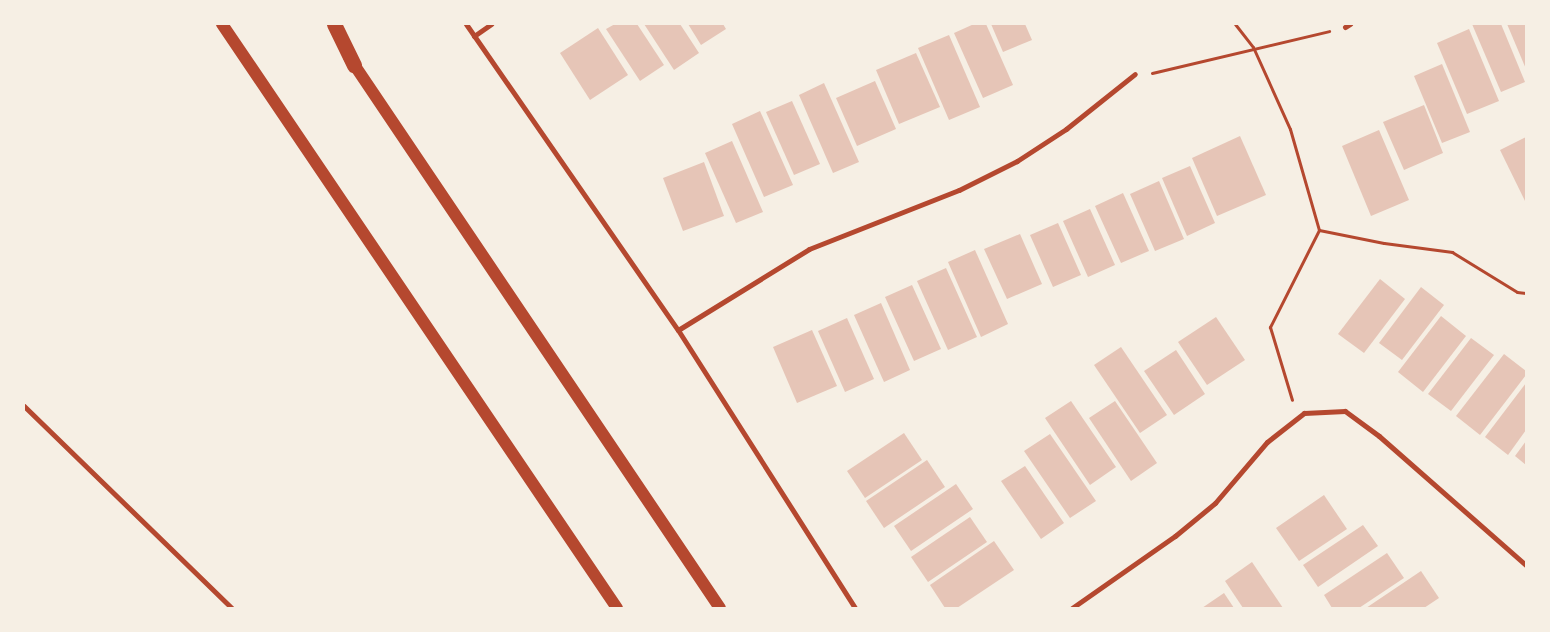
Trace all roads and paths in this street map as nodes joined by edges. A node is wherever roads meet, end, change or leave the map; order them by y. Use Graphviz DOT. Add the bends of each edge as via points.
graph roads {
  1 [pos="222,24"];
  2 [pos="327,24"];
  3 [pos="334,24"];
  4 [pos="466,24"];
  5 [pos="491,24"];
  6 [pos="1235,24"];
  7 [pos="1348,26"];
  8 [pos="474,36"];
  9 [pos="1252,47"];
  10 [pos="354,64"];
  11 [pos="1135,74"];
  12 [pos="1130,78"];
  13 [pos="1319,230"];
  14 [pos="1526,293"];
  15 [pos="678,330"];
  16 [pos="24,406"];
  17 [pos="1297,418"];
  18 [pos="1526,565"];
  19 [pos="232,608"];
  20 [pos="617,608"];
  21 [pos="720,608"];
  22 [pos="855,608"];
  23 [pos="1072,608"];
  1 -- 20 [label="main road"];
  2 -- 10 [label="main road"];
  3 -- 10 [label="highway"];
  4 -- 8 [label="street"];
  5 -- 8 [label="street"];
  6 -- 9 [label="path"];
  7 -- 9 [label="path"];
  8 -- 15 [label="street"];
  9 -- 12 [label="path"];
  9 -- 13 [label="path" via="1290,129"];
  10 -- 21 [label="main road"];
  11 -- 12 [label="street"];
  12 -- 15 [label="street" via="1017,161 959,190 808,248"];
  13 -- 14 [label="path" via="1452,252 1517,292"];
  13 -- 17 [label="path" via="1270,327"];
  15 -- 22 [label="street"];
  16 -- 19 [label="street"];
  17 -- 18 [label="street" via="1304,413 1345,411 1379,436"];
  17 -- 23 [label="street" via="1267,442 1215,504"];
}
